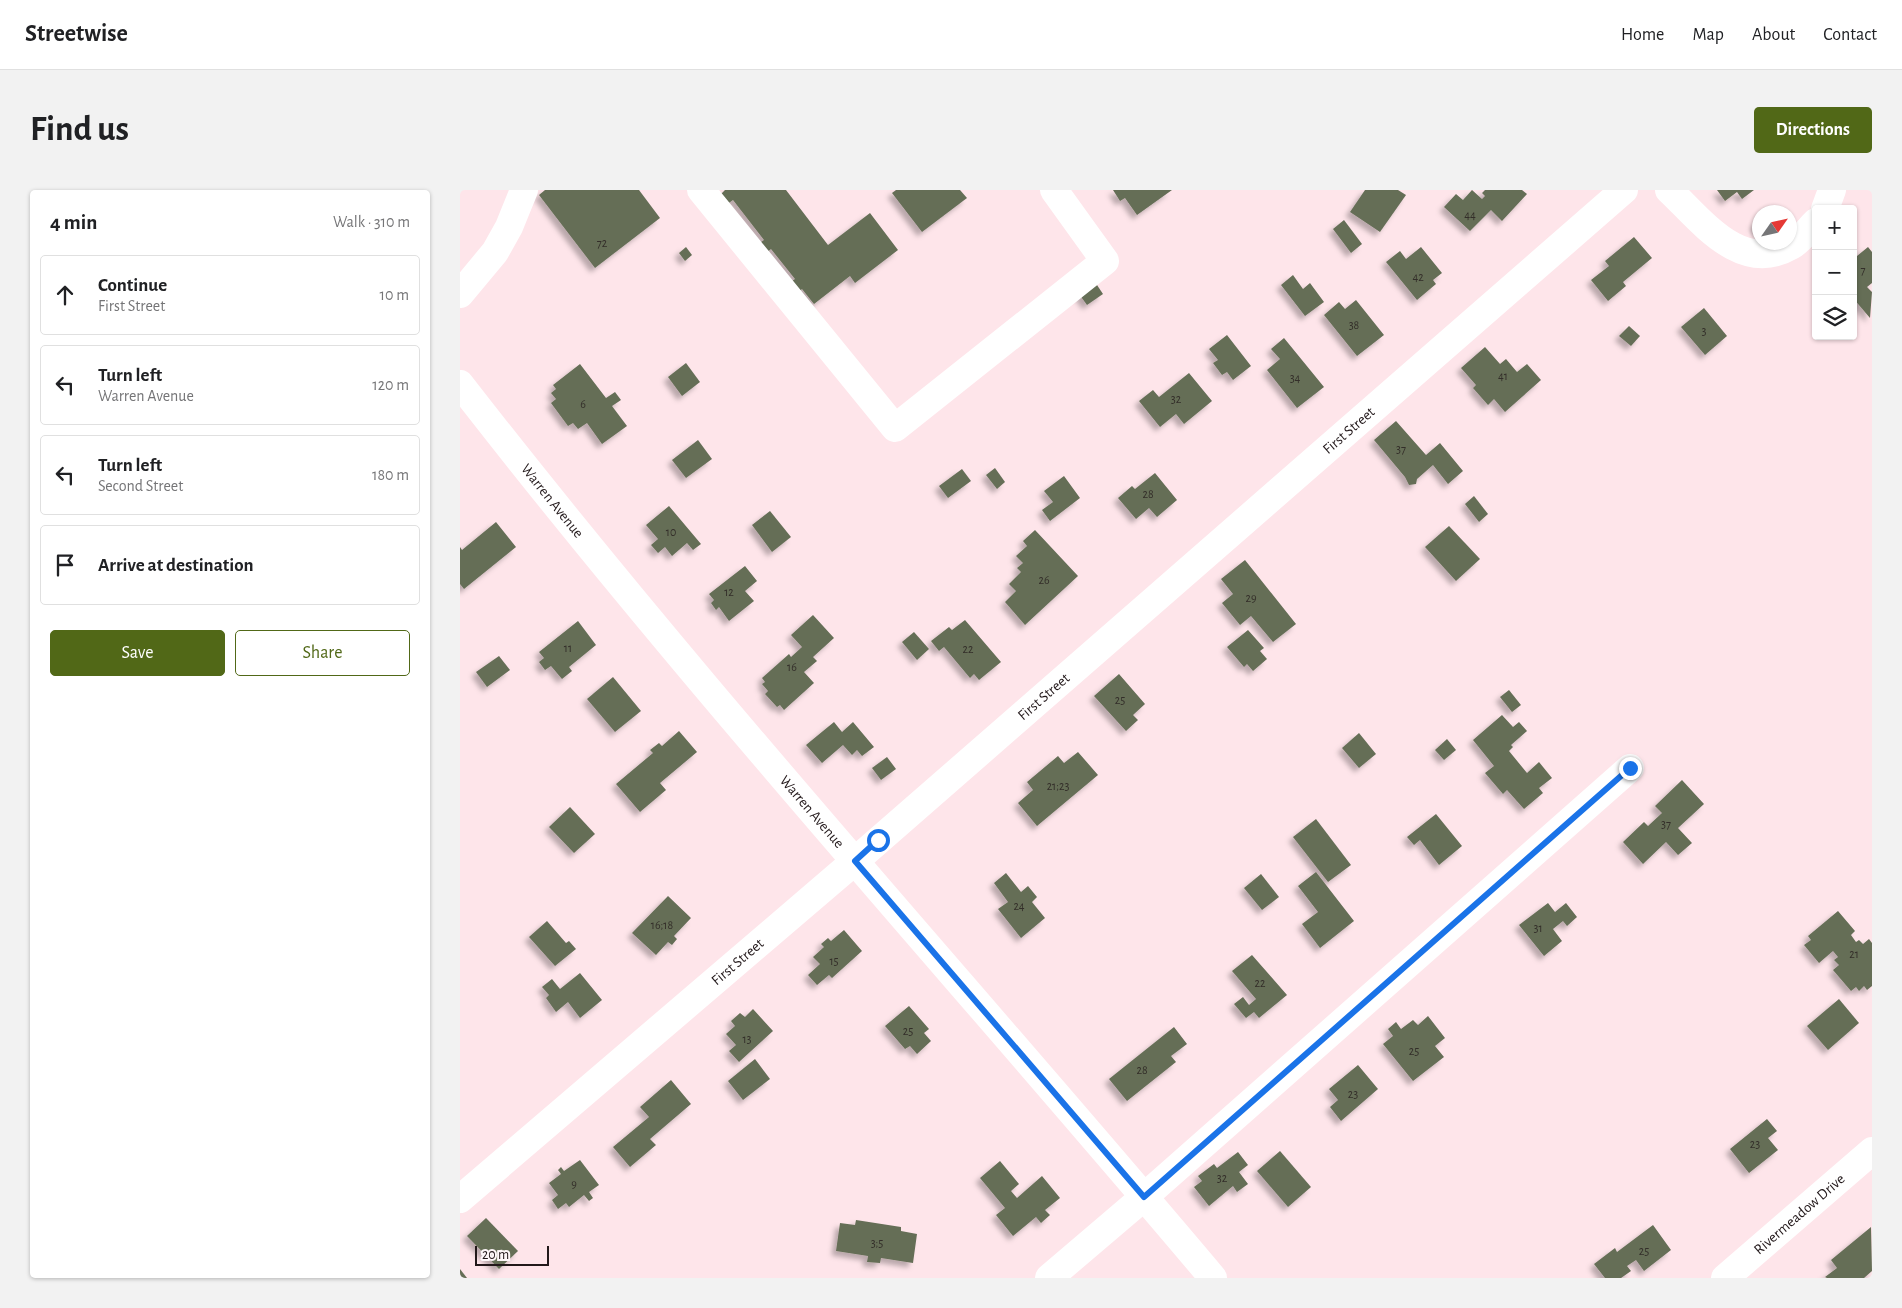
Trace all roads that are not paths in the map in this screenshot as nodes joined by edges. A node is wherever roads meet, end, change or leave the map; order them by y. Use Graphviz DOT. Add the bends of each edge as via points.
graph roads {
  1 [pos="524,190"];
  2 [pos="701,190"];
  3 [pos="1054,190"];
  4 [pos="1624,190"];
  5 [pos="1669,190"];
  6 [pos="1832,190"];
  7 [pos="1826,205"];
  8 [pos="1812,226"];
  9 [pos="460,294"];
  10 [pos="460,384"];
  11 [pos="1630,768"];
  12 [pos="855,861"];
  13 [pos="1872,1151"];
  14 [pos="1144,1197"];
  15 [pos="460,1199"];
  16 [pos="1049,1278"];
  17 [pos="1213,1278"];
  18 [pos="1725,1278"];
  1 -- 9 [label="street" via="495,252"];
  2 -- 3 [label="street" via="895,428 1106,260"];
  4 -- 12 [label="street, First Street"];
  5 -- 8 [label="street" via="1720,239 1739,251 1775,253 1792,246"];
  6 -- 7 [label="street"];
  10 -- 12 [label="street, Warren Avenue" via="620,585"];
  11 -- 14 [label="street"];
  12 -- 14 [label="street, Warren Avenue"];
  12 -- 15 [label="street, First Street"];
  13 -- 18 [label="street, Rivermeadow Drive"];
  14 -- 16 [label="street"];
  14 -- 17 [label="street, Warren Avenue"];
}
